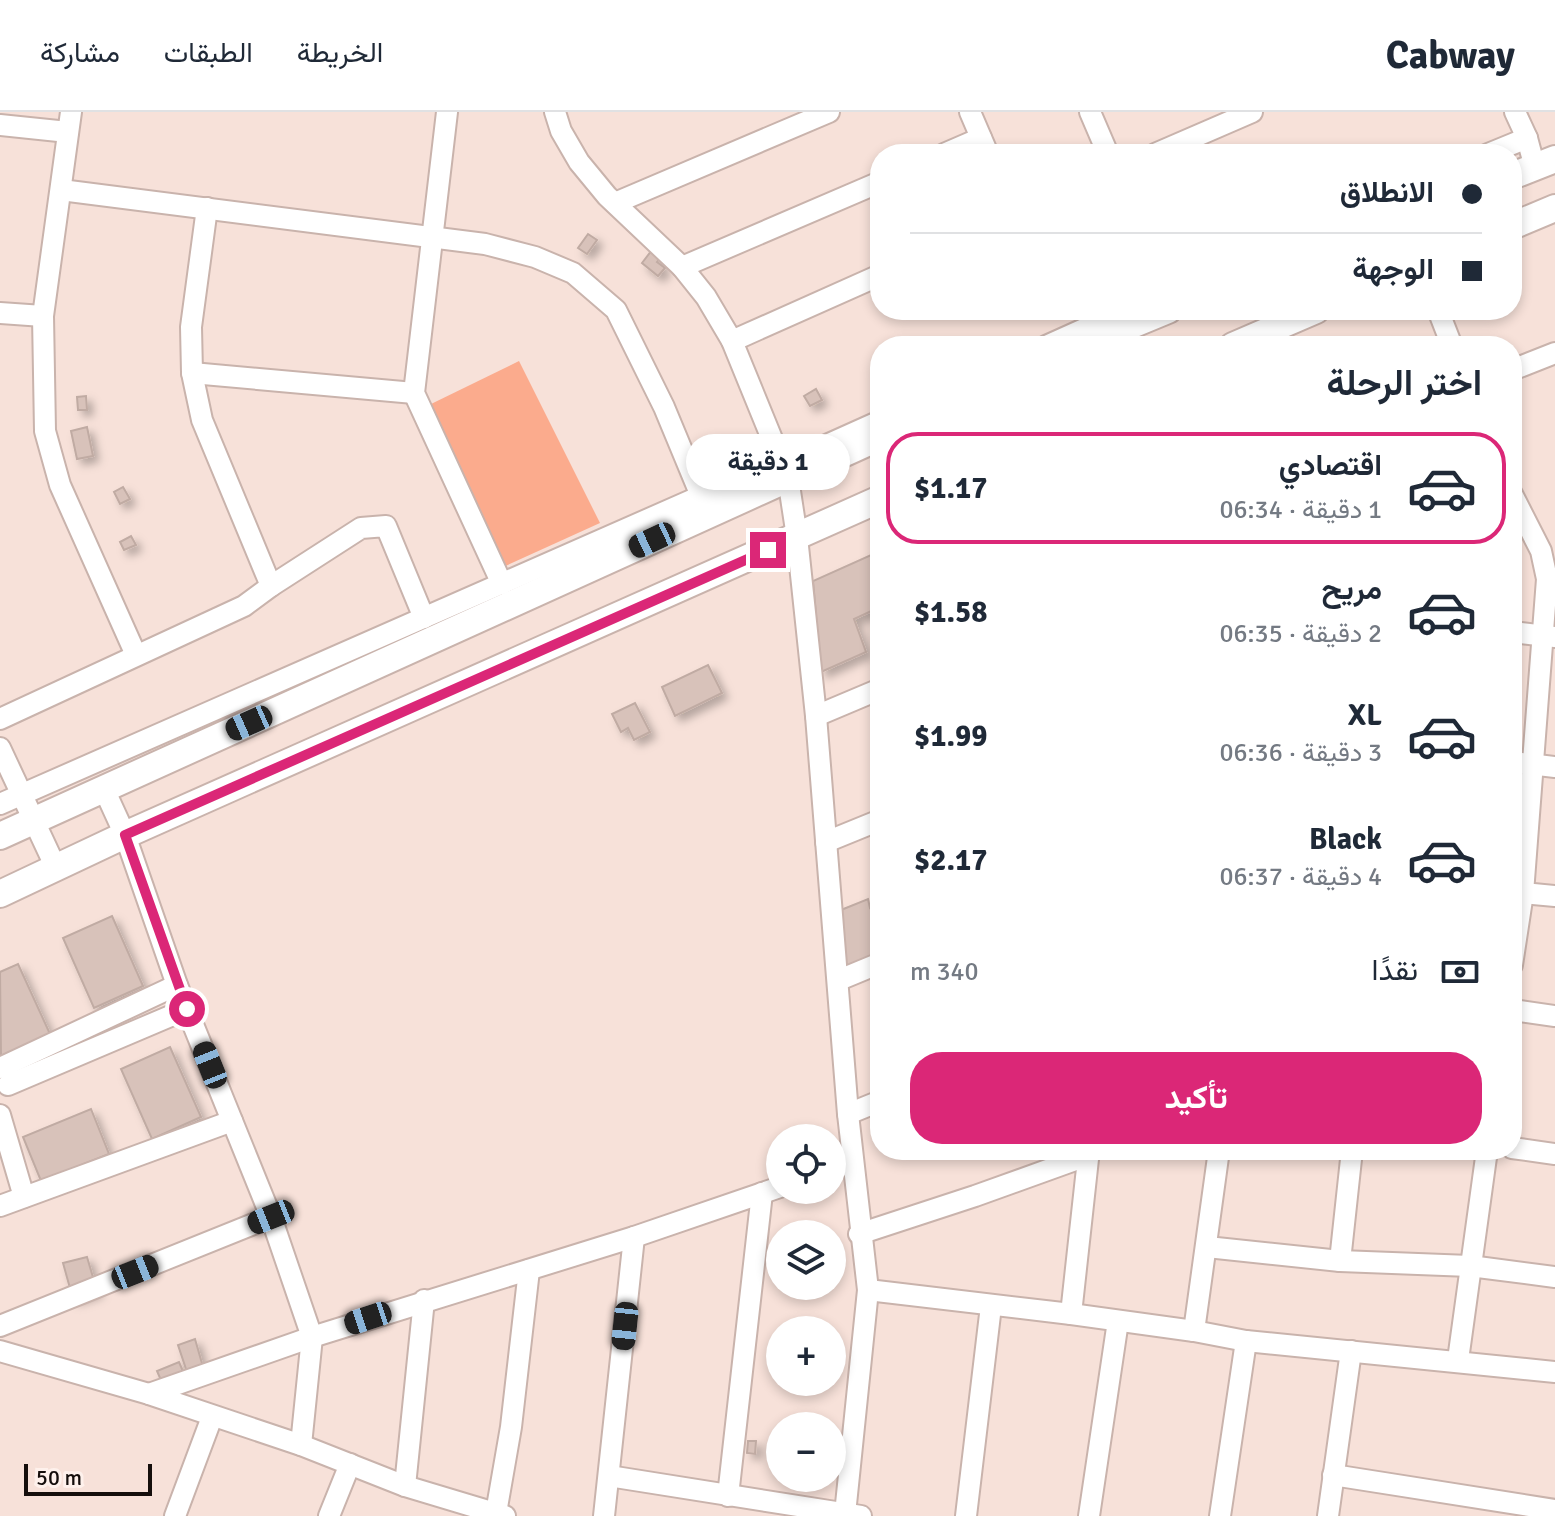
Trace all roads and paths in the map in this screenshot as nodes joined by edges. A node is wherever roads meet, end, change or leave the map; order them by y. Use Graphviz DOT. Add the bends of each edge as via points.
graph roads {
  1 [pos="447,112"];
  2 [pos="829,112"];
  3 [pos="970,112"];
  4 [pos="1090,112"];
  5 [pos="1252,112"];
  6 [pos="1515,112"];
  7 [pos="560,114"];
  8 [pos="1214,120"];
  9 [pos="69,122"];
  10 [pos="0,125"];
  11 [pos="1527,138"];
  12 [pos="983,144"];
  13 [pos="1104,144"];
  14 [pos="1172,144"];
  15 [pos="1512,144"];
  16 [pos="1534,168"];
  17 [pos="870,186"];
  18 [pos="61,190"];
  19 [pos="615,203"];
  20 [pos="207,208"];
  21 [pos="1554,210"];
  22 [pos="1522,222"];
  23 [pos="433,237"];
  24 [pos="682,267"];
  25 [pos="870,279"];
  26 [pos="0,313"];
  27 [pos="43,316"];
  28 [pos="1104,320"];
  29 [pos="1144,320"];
  30 [pos="1293,320"];
  31 [pos="1068,336"];
  32 [pos="1105,336"];
  33 [pos="1256,336"];
  34 [pos="732,341"];
  35 [pos="1555,353"];
  36 [pos="1522,366"];
  37 [pos="192,373"];
  38 [pos="414,393"];
  39 [pos="870,426"];
  40 [pos="870,441"];
  41 [pos="785,472"];
  42 [pos="701,496"];
  43 [pos="870,504"];
  44 [pos="1522,509"];
  45 [pos="797,537"];
  46 [pos="1548,548"];
  47 [pos="502,584"];
  48 [pos="271,586"];
  49 [pos="424,618"];
  50 [pos="1522,633"];
  51 [pos="1550,636"];
  52 [pos="136,655"];
  53 [pos="870,693"];
  54 [pos="816,716"];
  55 [pos="0,719"];
  56 [pos="0,748"];
  57 [pos="1522,763"];
  58 [pos="1545,766"];
  59 [pos="104,789"];
  60 [pos="21,794"];
  61 [pos="0,804"];
  62 [pos="34,821"];
  63 [pos="870,824"];
  64 [pos="125,835"];
  65 [pos="0,836"];
  66 [pos="826,842"];
  67 [pos="56,868"];
  68 [pos="1523,893"];
  69 [pos="0,894"];
  70 [pos="1555,896"];
  71 [pos="1522,900"];
  72 [pos="870,967"];
  73 [pos="839,980"];
  74 [pos="177,985"];
  75 [pos="187,1009"];
  76 [pos="1522,1011"];
  77 [pos="1555,1016"];
  78 [pos="2,1081"];
  79 [pos="870,1105"];
  80 [pos="848,1114"];
  81 [pos="0,1115"];
  82 [pos="232,1121"];
  83 [pos="1522,1149"];
  84 [pos="1555,1154"];
  85 [pos="1068,1160"];
  86 [pos="1088,1160"];
  87 [pos="1218,1160"];
  88 [pos="1351,1160"];
  89 [pos="1486,1160"];
  90 [pos="853,1162"];
  91 [pos="846,1164"];
  92 [pos="766,1192"];
  93 [pos="24,1197"];
  94 [pos="769,1204"];
  95 [pos="0,1206"];
  96 [pos="271,1217"];
  97 [pos="859,1234"];
  98 [pos="634,1237"];
  99 [pos="1207,1247"];
  100 [pos="1340,1261"];
  101 [pos="1470,1266"];
  102 [pos="529,1270"];
  103 [pos="1555,1277"];
  104 [pos="868,1290"];
  105 [pos="424,1300"];
  106 [pos="991,1306"];
  107 [pos="1071,1314"];
  108 [pos="1118,1321"];
  109 [pos="0,1326"];
  110 [pos="1194,1331"];
  111 [pos="312,1337"];
  112 [pos="1246,1341"];
  113 [pos="0,1351"];
  114 [pos="1351,1351"];
  115 [pos="1458,1360"];
  116 [pos="1555,1372"];
  117 [pos="149,1394"];
  118 [pos="212,1417"];
  119 [pos="301,1445"];
  120 [pos="350,1464"];
  121 [pos="1333,1475"];
  122 [pos="609,1476"];
  123 [pos="405,1486"];
  124 [pos="728,1496"];
  125 [pos="1457,1506"];
  126 [pos="1555,1510"];
  127 [pos="488,1513"];
  128 [pos="853,1515"];
  129 [pos="175,1516"];
  130 [pos="329,1516"];
  131 [pos="604,1516"];
  132 [pos="966,1516"];
  133 [pos="1089,1516"];
  134 [pos="1220,1516"];
  135 [pos="1328,1516"];
  1 -- 23 [label="street"];
  2 -- 19 [label="street"];
  3 -- 12 [label="street"];
  4 -- 13 [label="street"];
  5 -- 8 [label="street"];
  6 -- 11 [label="street"];
  7 -- 19 [label="street" via="579,162"];
  8 -- 14 [label="street"];
  9 -- 10 [label="street"];
  9 -- 18 [label="street"];
  11 -- 15 [label="street"];
  11 -- 16 [label="street"];
  17 -- 24 [label="street"];
  18 -- 20 [label="street"];
  18 -- 27 [label="street"];
  19 -- 24 [label="street"];
  20 -- 23 [label="street"];
  20 -- 37 [label="street" via="191,327"];
  21 -- 22 [label="main road"];
  23 -- 38 [label="street"];
  23 -- 42 [label="street" via="535,257 573,273 616,310"];
  24 -- 34 [label="street"];
  25 -- 34 [label="street"];
  26 -- 27 [label="street"];
  27 -- 52 [label="street" via="45,431 60,485"];
  28 -- 31 [label="street"];
  29 -- 32 [label="main road"];
  30 -- 33 [label="main road"];
  34 -- 41 [label="street"];
  35 -- 36 [label="street"];
  37 -- 38 [label="street"];
  37 -- 48 [label="street" via="202,420"];
  38 -- 47 [label="street"];
  39 -- 41 [label="street"];
  40 -- 41 [label="main road"];
  41 -- 42 [label="street"];
  41 -- 45 [label="street"];
  41 -- 59 [label="main road"];
  42 -- 47 [label="street"];
  43 -- 45 [label="main road"];
  44 -- 46 [label="street"];
  45 -- 54 [label="street"];
  45 -- 64 [label="main road"];
  46 -- 51 [label="street"];
  47 -- 49 [label="street"];
  48 -- 49 [label="street" via="361,528 386,526"];
  48 -- 52 [label="street" via="244,606"];
  49 -- 60 [label="street"];
  50 -- 51 [label="street"];
  51 -- 58 [label="street"];
  52 -- 55 [label="street"];
  53 -- 54 [label="street"];
  54 -- 66 [label="street"];
  56 -- 60 [label="street"];
  57 -- 58 [label="street"];
  58 -- 68 [label="street"];
  59 -- 62 [label="main road"];
  59 -- 64 [label="street"];
  60 -- 61 [label="street"];
  60 -- 62 [label="street"];
  62 -- 65 [label="main road"];
  62 -- 67 [label="street"];
  63 -- 66 [label="street"];
  64 -- 67 [label="main road"];
  64 -- 74 [label="street"];
  66 -- 73 [label="street"];
  67 -- 69 [label="main road"];
  68 -- 70 [label="street"];
  68 -- 71 [label="street"];
  72 -- 73 [label="street"];
  73 -- 80 [label="street"];
  74 -- 75 [label="street"];
  74 -- 78 [label="street"];
  75 -- 78 [label="street"];
  75 -- 82 [label="street"];
  76 -- 77 [label="street"];
  79 -- 80 [label="street"];
  80 -- 90 [label="street"];
  81 -- 93 [label="street"];
  82 -- 93 [label="street"];
  82 -- 96 [label="street"];
  83 -- 84 [label="street"];
  85 -- 97 [label="street"];
  86 -- 107 [label="street"];
  87 -- 99 [label="street"];
  88 -- 100 [label="street"];
  89 -- 101 [label="street"];
  90 -- 91 [label="street"];
  90 -- 97 [label="street"];
  92 -- 98 [label="street"];
  93 -- 95 [label="street"];
  94 -- 124 [label="street"];
  96 -- 109 [label="street"];
  96 -- 111 [label="street"];
  97 -- 104 [label="street"];
  98 -- 102 [label="street"];
  98 -- 122 [label="street"];
  99 -- 100 [label="street"];
  99 -- 110 [label="street"];
  100 -- 101 [label="street"];
  101 -- 103 [label="street"];
  101 -- 115 [label="street"];
  102 -- 105 [label="street"];
  102 -- 127 [label="street" via="511,1427"];
  104 -- 106 [label="street"];
  104 -- 128 [label="street"];
  105 -- 111 [label="street"];
  105 -- 123 [label="street"];
  106 -- 107 [label="street"];
  106 -- 132 [label="street"];
  107 -- 108 [label="street"];
  108 -- 110 [label="street"];
  108 -- 133 [label="street"];
  110 -- 112 [label="street"];
  111 -- 117 [label="street"];
  111 -- 119 [label="street"];
  112 -- 114 [label="street"];
  112 -- 134 [label="street"];
  113 -- 117 [label="street"];
  114 -- 115 [label="street"];
  114 -- 121 [label="street"];
  115 -- 116 [label="street"];
  117 -- 118 [label="street"];
  118 -- 119 [label="street"];
  118 -- 129 [label="street"];
  119 -- 120 [label="street"];
  120 -- 123 [label="street"];
  120 -- 130 [label="street"];
  121 -- 125 [label="street"];
  121 -- 135 [label="street"];
  122 -- 124 [label="street"];
  122 -- 131 [label="street"];
  123 -- 127 [label="street"];
  124 -- 128 [label="street"];
  125 -- 126 [label="street"];
}
